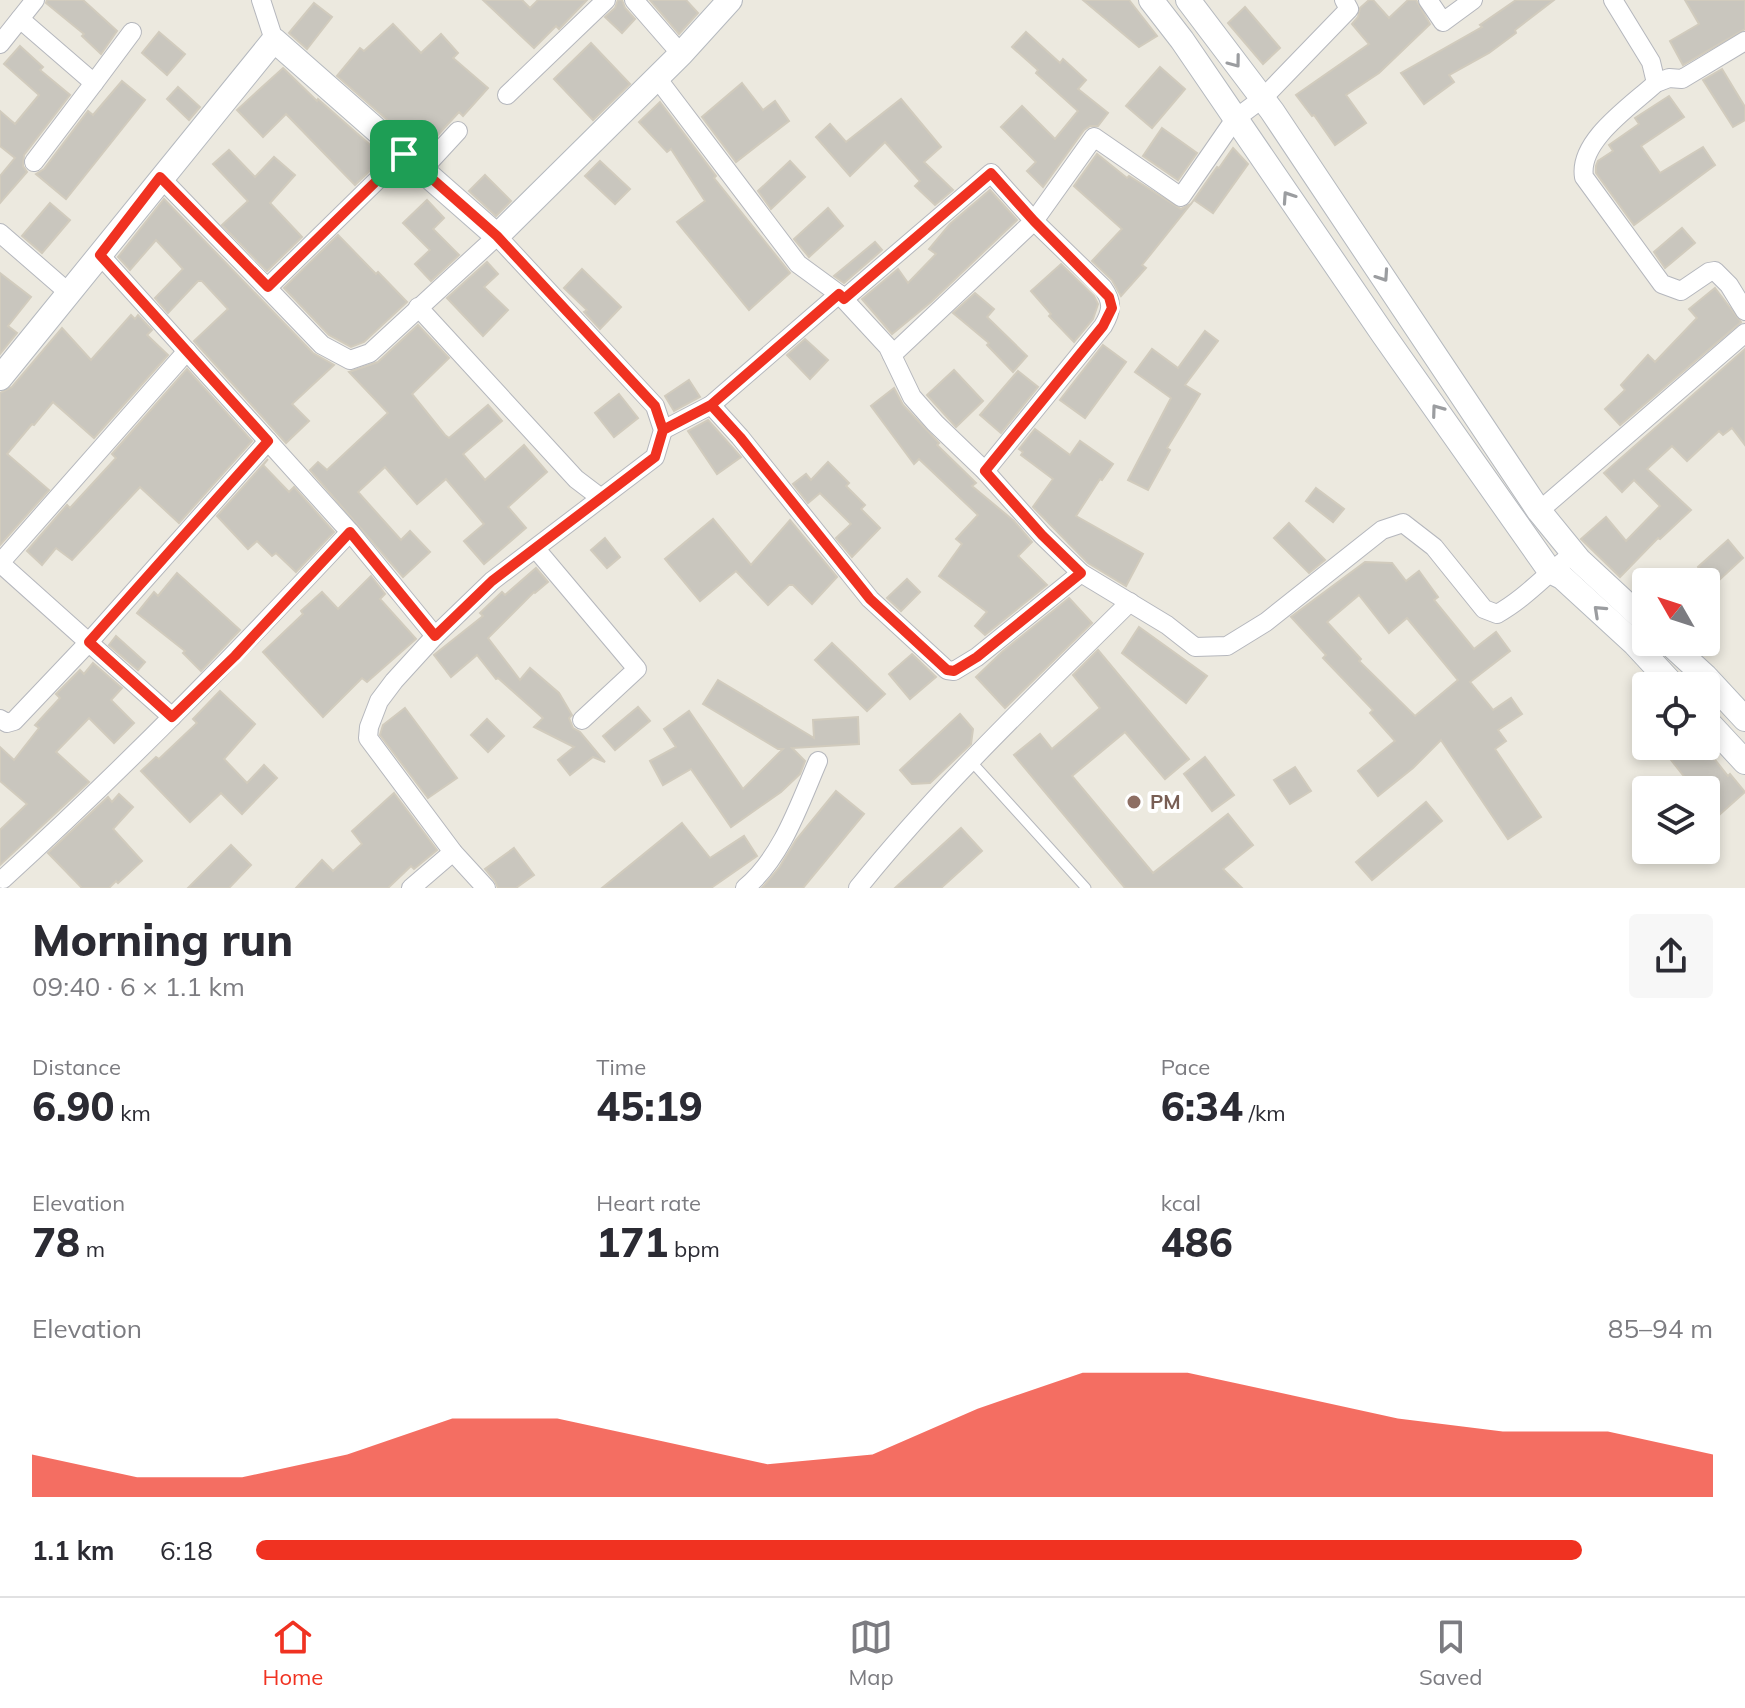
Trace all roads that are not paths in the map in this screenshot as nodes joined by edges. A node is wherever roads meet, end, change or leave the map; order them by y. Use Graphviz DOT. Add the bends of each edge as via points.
graph roads {
  1 [pos="35,0"];
  2 [pos="261,0"];
  3 [pos="606,0"];
  4 [pos="634,0"];
  5 [pos="730,0"];
  6 [pos="1151,0"];
  7 [pos="1188,0"];
  8 [pos="1344,0"];
  9 [pos="1428,0"];
  10 [pos="1473,0"];
  11 [pos="1613,0"];
  12 [pos="7,31"];
  13 [pos="132,32"];
  14 [pos="274,40"];
  15 [pos="1745,41"];
  16 [pos="681,54"];
  17 [pos="657,78"];
  18 [pos="94,83"];
  19 [pos="1656,83"];
  20 [pos="507,95"];
  21 [pos="1263,98"];
  22 [pos="1235,119"];
  23 [pos="458,131"];
  24 [pos="34,162"];
  25 [pos="413,162"];
  26 [pos="160,177"];
  27 [pos="1034,221"];
  28 [pos="0,233"];
  29 [pos="497,236"];
  30 [pos="100,255"];
  31 [pos="268,287"];
  32 [pos="69,293"];
  33 [pos="842,296"];
  34 [pos="418,307"];
  35 [pos="1745,311"];
  36 [pos="1745,333"];
  37 [pos="187,351"];
  38 [pos="892,355"];
  39 [pos="1,374"];
  40 [pos="711,405"];
  41 [pos="663,430"];
  42 [pos="268,441"];
  43 [pos="985,471"];
  44 [pos="601,498"];
  45 [pos="1539,511"];
  46 [pos="350,532"];
  47 [pos="536,549"];
  48 [pos="1574,553"];
  49 [pos="0,563"];
  50 [pos="1550,571"];
  51 [pos="1081,573"];
  52 [pos="1130,602"];
  53 [pos="1632,609"];
  54 [pos="435,636"];
  55 [pos="89,642"];
  56 [pos="1683,656"];
  57 [pos="1661,672"];
  58 [pos="172,717"];
  59 [pos="0,719"];
  60 [pos="1745,719"];
  61 [pos="582,720"];
  62 [pos="1720,735"];
  63 [pos="970,760"];
  64 [pos="818,761"];
  65 [pos="1745,762"];
  66 [pos="453,852"];
  67 [pos="1,879"];
  68 [pos="411,888"];
  69 [pos="486,888"];
  70 [pos="745,888"];
  71 [pos="858,888"];
  72 [pos="1086,888"];
  1 -- 12 [label="street"];
  2 -- 14 [label="street"];
  3 -- 20 [label="street"];
  4 -- 16 [label="street"];
  5 -- 16 [label="street"];
  6 -- 22 [label="street"];
  7 -- 21 [label="street, one-way"];
  8 -- 21 [label="street" via="1349,9"];
  9 -- 10 [label="street" via="1443,22"];
  11 -- 19 [label="street" via="1651,62"];
  12 -- 18 [label="street"];
  13 -- 18 [label="street"];
  14 -- 25 [label="street"];
  14 -- 26 [label="street"];
  15 -- 19 [label="street" via="1682,79"];
  16 -- 17 [label="street"];
  17 -- 29 [label="street"];
  17 -- 33 [label="street" via="798,264"];
  18 -- 24 [label="street"];
  19 -- 35 [label="street" via="1593,141 1584,157 1584,177 1662,284 1681,291 1715,271"];
  21 -- 22 [label="street"];
  21 -- 45 [label="street, one-way"];
  22 -- 27 [label="street" via="1181,197 1094,137"];
  50 -- 22 [label="street, one-way"];
  23 -- 25 [label="street"];
  25 -- 29 [label="street"];
  25 -- 31 [label="street"];
  26 -- 30 [label="street"];
  26 -- 31 [label="street"];
  27 -- 33 [label="street" via="991,173"];
  27 -- 38 [label="street"];
  27 -- 43 [label="street" via="1103,288 1112,308"];
  28 -- 32 [label="street"];
  29 -- 34 [label="street"];
  29 -- 41 [label="street" via="655,406"];
  30 -- 32 [label="street"];
  30 -- 37 [label="street"];
  31 -- 34 [label="street" via="322,345 350,360 370,353"];
  32 -- 39 [label="street"];
  33 -- 38 [label="street"];
  33 -- 40 [label="street"];
  34 -- 44 [label="street" via="576,479"];
  36 -- 45 [label="street"];
  37 -- 42 [label="street"];
  37 -- 49 [label="street"];
  38 -- 43 [label="street" via="912,397"];
  40 -- 41 [label="street"];
  40 -- 51 [label="street" via="870,599 947,670 977,657"];
  41 -- 44 [label="street" via="655,457"];
  42 -- 46 [label="street"];
  42 -- 55 [label="street"];
  43 -- 51 [label="street"];
  44 -- 47 [label="street"];
  45 -- 48 [label="street"];
  46 -- 54 [label="street"];
  46 -- 58 [label="street"];
  47 -- 54 [label="street" via="492,581"];
  47 -- 61 [label="street" via="637,669"];
  48 -- 50 [label="street"];
  48 -- 53 [label="street"];
  49 -- 55 [label="street"];
  50 -- 52 [label="street" via="1519,602 1497,614 1484,609 1434,547 1403,523 1382,530 1266,622 1227,646 1195,647"];
  57 -- 50 [label="street, one-way"];
  51 -- 52 [label="street"];
  52 -- 63 [label="street"];
  54 -- 66 [label="street" via="379,701 368,738"];
  55 -- 58 [label="street"];
  55 -- 59 [label="street" via="14,721"];
  56 -- 60 [label="street"];
  58 -- 67 [label="street"];
  62 -- 65 [label="street"];
  63 -- 71 [label="street"];
  63 -- 72 [label="lane"];
  64 -- 70 [label="street" via="787,832 760,875"];
  66 -- 68 [label="street"];
  66 -- 69 [label="street"];
}
